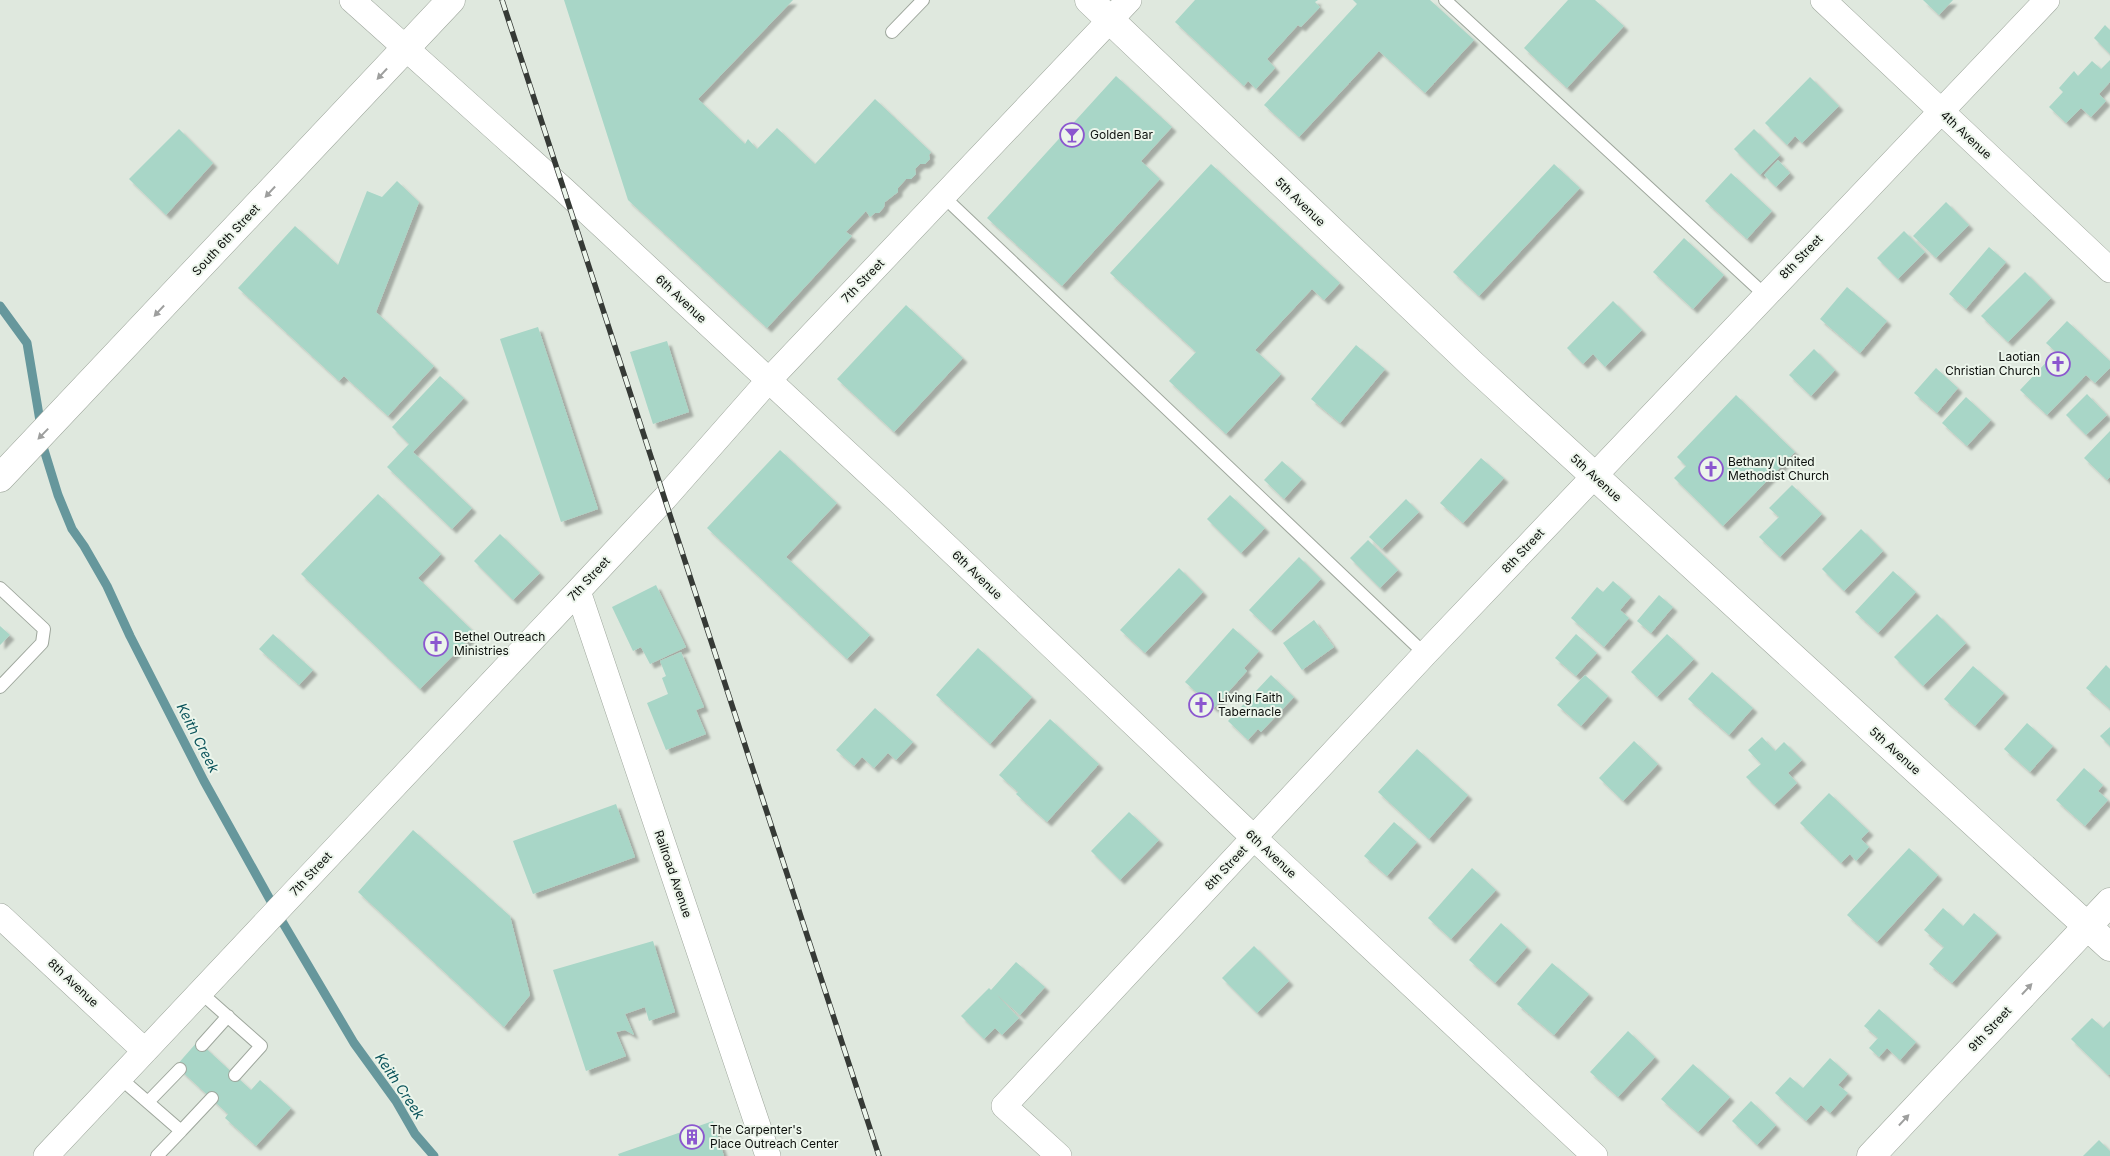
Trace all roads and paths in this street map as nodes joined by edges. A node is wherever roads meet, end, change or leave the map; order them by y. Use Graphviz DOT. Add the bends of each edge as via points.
graph roads {
  1 [pos="352,0"];
  2 [pos="451,0"];
  3 [pos="923,0"];
  4 [pos="1089,0"];
  5 [pos="1129,0"];
  6 [pos="1445,0"];
  7 [pos="1823,0"];
  8 [pos="2047,0"];
  9 [pos="1110,20"];
  10 [pos="892,32"];
  11 [pos="405,49"];
  12 [pos="1941,112"];
  13 [pos="944,197"];
  14 [pos="2110,270"];
  15 [pos="1765,294"];
  16 [pos="768,381"];
  17 [pos="1594,476"];
  18 [pos="0,478"];
  19 [pos="578,591"];
  20 [pos="2,592"];
  21 [pos="1425,654"];
  22 [pos="0,687"];
  23 [pos="1254,838"];
  24 [pos="2110,902"];
  25 [pos="0,916"];
  26 [pos="2086,926"];
  27 [pos="2110,947"];
  28 [pos="200,992"];
  29 [pos="228,1016"];
  30 [pos="202,1045"];
  31 [pos="145,1051"];
  32 [pos="180,1069"];
  33 [pos="235,1074"];
  34 [pos="120,1078"];
  35 [pos="212,1098"];
  36 [pos="148,1102"];
  37 [pos="181,1131"];
  38 [pos="46,1156"];
  39 [pos="157,1156"];
  40 [pos="768,1156"];
  41 [pos="1059,1156"];
  42 [pos="1595,1156"];
  43 [pos="1871,1156"];
  1 -- 11 [label="street, 6th Avenue"];
  2 -- 11 [label="main road, South 6th Street"];
  3 -- 10 [label="lane"];
  4 -- 9 [label="main road, 5th Avenue"];
  5 -- 9 [label="street, 7th Street"];
  6 -- 15 [label="lane"];
  7 -- 12 [label="street, 4th Avenue"];
  8 -- 12 [label="street, 8th Street"];
  9 -- 13 [label="street, 7th Street"];
  9 -- 17 [label="main road, 5th Avenue" via="1436,331"];
  11 -- 16 [label="street, 6th Avenue" via="564,190"];
  11 -- 18 [label="main road, South 6th Street, one-way"];
  12 -- 14 [label="street, 4th Avenue"];
  12 -- 15 [label="street, 8th Street"];
  13 -- 16 [label="street, 7th Street"];
  13 -- 21 [label="lane"];
  15 -- 17 [label="street, 8th Street"];
  16 -- 19 [label="street, 7th Street"];
  16 -- 23 [label="street, 6th Avenue"];
  17 -- 21 [label="street, 8th Street"];
  17 -- 26 [label="main road, 5th Avenue"];
  19 -- 28 [label="street, 7th Street"];
  19 -- 40 [label="street, Railroad Avenue"];
  20 -- 22 [label="lane" via="44,629 42,643"];
  21 -- 23 [label="street, 8th Street"];
  23 -- 41 [label="street, 8th Street" via="1004,1106"];
  23 -- 42 [label="street, 6th Avenue"];
  24 -- 26 [label="main road, 9th Street"];
  25 -- 31 [label="street, 8th Avenue"];
  26 -- 27 [label="main road, 5th Avenue"];
  43 -- 26 [label="main road, 9th Street, one-way"];
  28 -- 29 [label="lane"];
  28 -- 31 [label="street, 7th Street"];
  29 -- 30 [label="lane"];
  29 -- 33 [label="lane" via="261,1046"];
  31 -- 34 [label="street, 7th Street"];
  32 -- 36 [label="lane"];
  34 -- 36 [label="lane"];
  34 -- 38 [label="street, 7th Street"];
  35 -- 37 [label="lane"];
  36 -- 37 [label="lane"];
  37 -- 39 [label="lane"];
}
